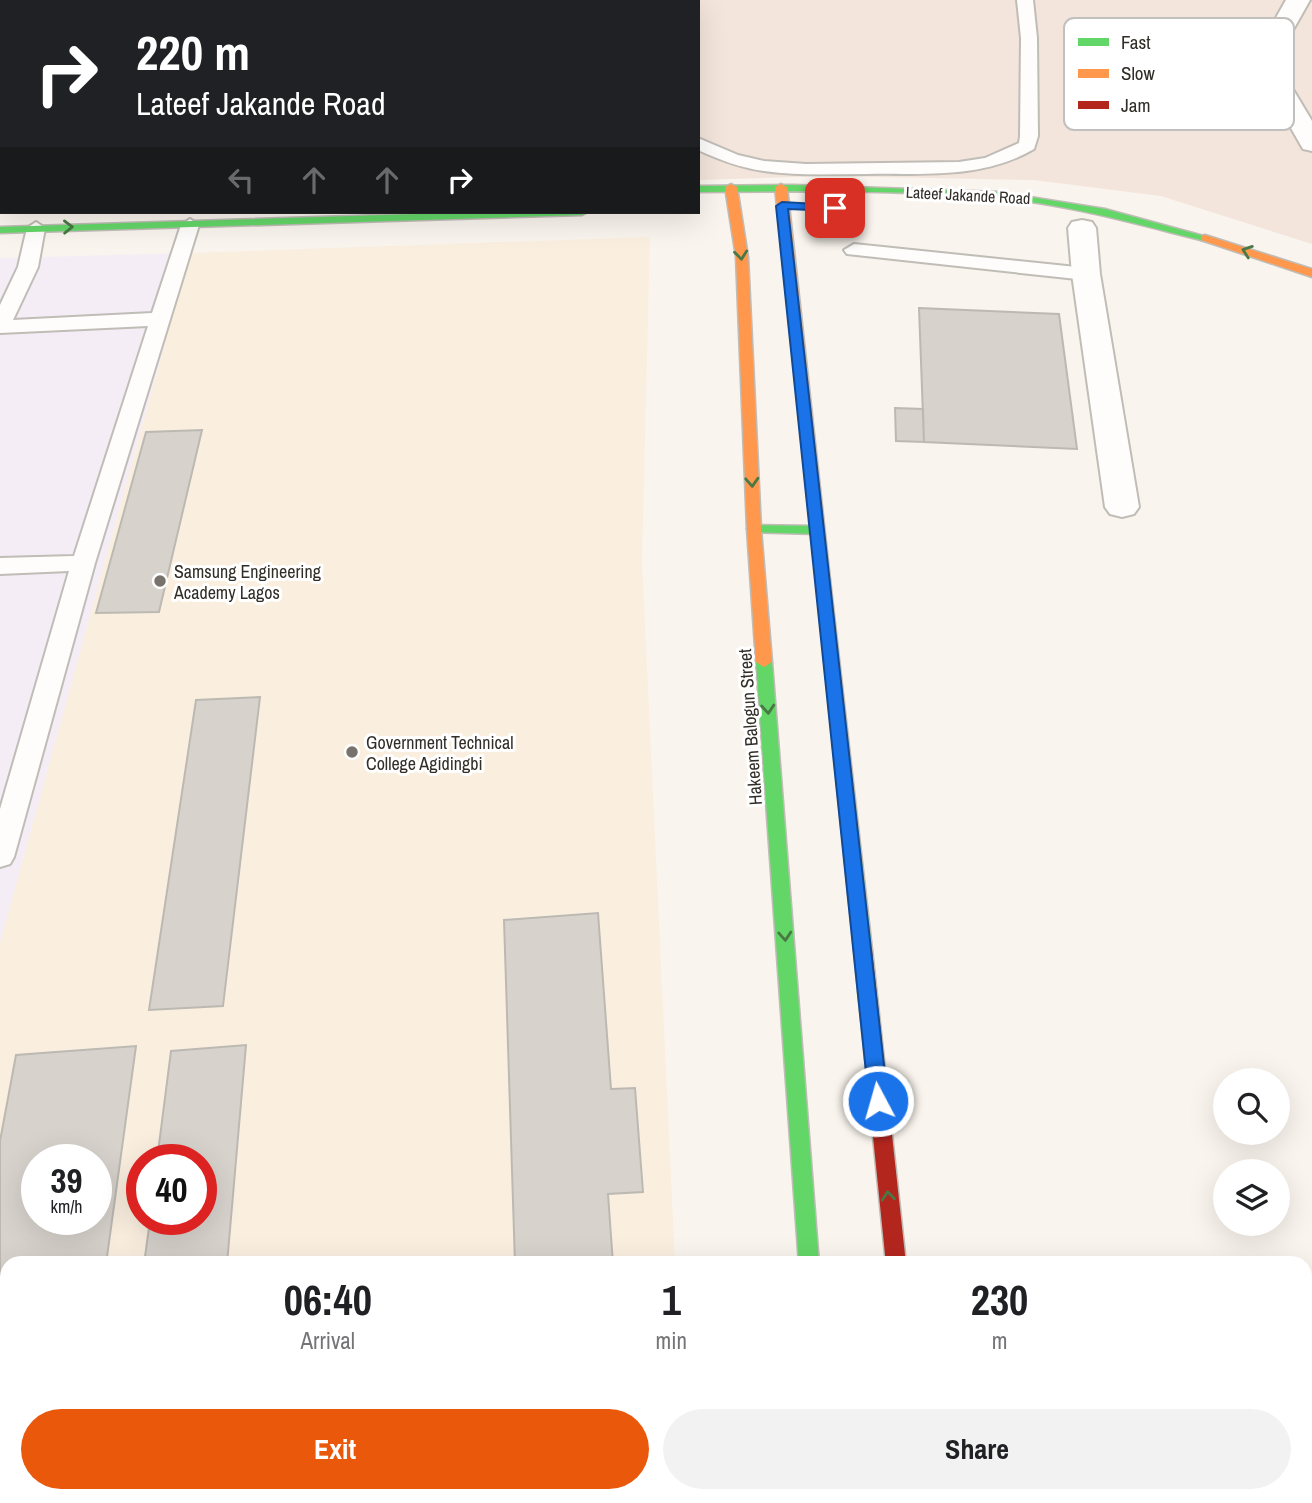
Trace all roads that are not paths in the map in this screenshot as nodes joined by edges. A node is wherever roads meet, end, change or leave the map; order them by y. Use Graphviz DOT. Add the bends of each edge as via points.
graph roads {
  1 [pos="1025,0"];
  2 [pos="1298,0"];
  3 [pos="1288,18"];
  4 [pos="1294,84"];
  5 [pos="1312,88"];
  6 [pos="1294,112"];
  7 [pos="1312,143"];
  8 [pos="700,144"];
  9 [pos="731,187"];
  10 [pos="781,187"];
  11 [pos="700,189"];
  12 [pos="526,214"];
  13 [pos="190,226"];
  14 [pos="36,228"];
  15 [pos="1082,228"];
  16 [pos="0,230"];
  17 [pos="855,250"];
  18 [pos="1312,273"];
  19 [pos="1086,274"];
  20 [pos="159,319"];
  21 [pos="0,326"];
  22 [pos="1122,507"];
  23 [pos="754,529"];
  24 [pos="817,530"];
  25 [pos="83,563"];
  26 [pos="0,566"];
  27 [pos="0,857"];
  28 [pos="808,1256"];
  29 [pos="895,1256"];
  1 -- 8 [label="lane" via="1029,136 1028,145 1009,156 959,167 806,169 732,159"];
  2 -- 3 [label="street"];
  4 -- 5 [label="street"];
  6 -- 7 [label="street"];
  9 -- 10 [label="street, Lateef Jakande Road"];
  9 -- 11 [label="street, Lateef Jakande Road"];
  9 -- 23 [label="street, Hakeem Balogun Street, one-way" via="742,257"];
  18 -- 10 [label="street, Lateef Jakande Road, one-way" via="1130,217 1036,199"];
  10 -- 24 [label="street"];
  12 -- 13 [label="street"];
  14 -- 13 [label="street, one-way"];
  13 -- 20 [label="lane"];
  14 -- 16 [label="street"];
  14 -- 21 [label="lane" via="28,267"];
  15 -- 19 [label="street"];
  17 -- 19 [label="lane"];
  19 -- 22 [label="street"];
  20 -- 21 [label="lane"];
  20 -- 25 [label="lane"];
  23 -- 24 [label="street"];
  23 -- 28 [label="street, Hakeem Balogun Street, one-way"];
  29 -- 24 [label="street, one-way"];
  25 -- 26 [label="lane"];
  25 -- 27 [label="lane"];
}
